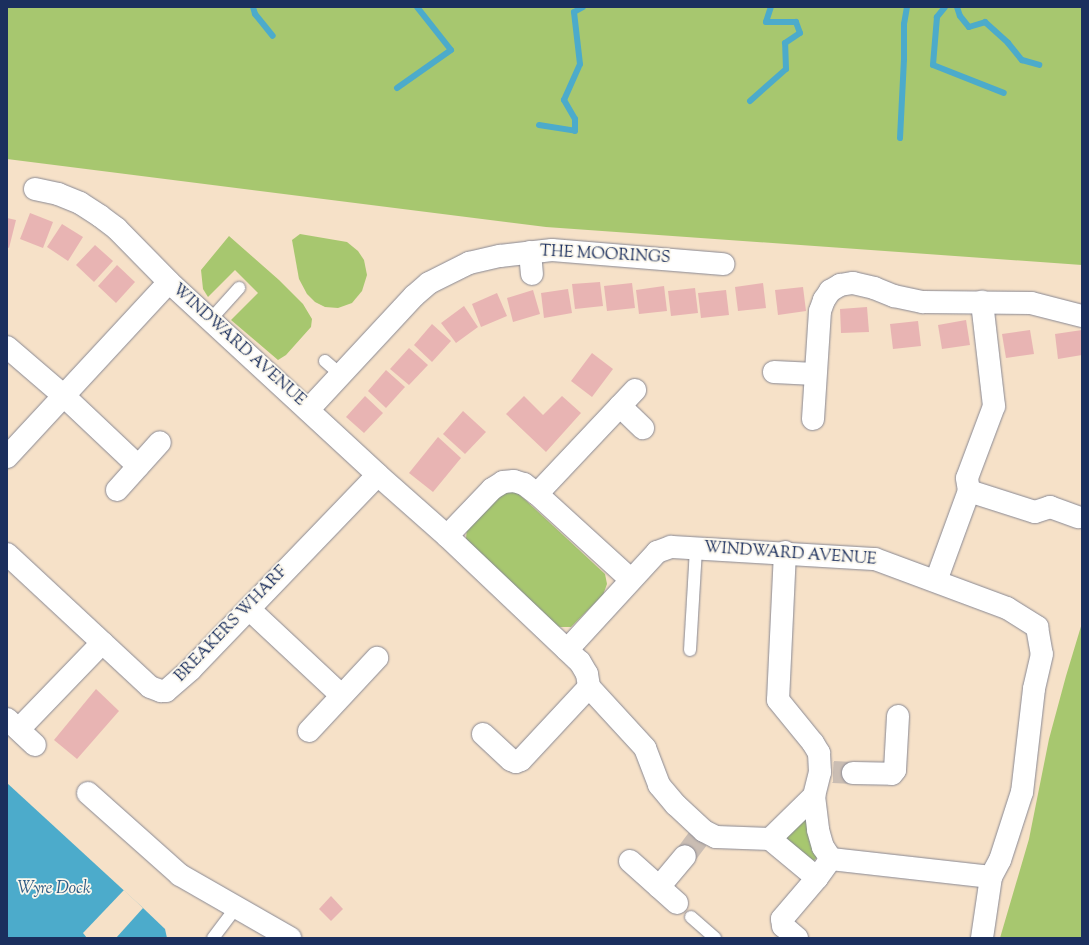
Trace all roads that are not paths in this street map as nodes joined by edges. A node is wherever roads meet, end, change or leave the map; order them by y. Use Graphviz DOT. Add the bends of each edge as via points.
graph roads {
  1 [pos="35,189"];
  2 [pos="530,252"];
  3 [pos="722,264"];
  4 [pos="532,274"];
  5 [pos="169,282"];
  6 [pos="239,288"];
  7 [pos="982,302"];
  8 [pos="1082,316"];
  9 [pos="211,319"];
  10 [pos="7,347"];
  11 [pos="774,372"];
  12 [pos="816,374"];
  13 [pos="635,390"];
  14 [pos="64,396"];
  15 [pos="620,406"];
  16 [pos="308,410"];
  17 [pos="813,419"];
  18 [pos="643,428"];
  19 [pos="160,442"];
  20 [pos="7,457"];
  21 [pos="138,466"];
  22 [pos="378,475"];
  23 [pos="117,490"];
  24 [pos="969,490"];
  25 [pos="537,494"];
  26 [pos="1078,517"];
  27 [pos="447,536"];
  28 [pos="696,548"];
  29 [pos="786,552"];
  30 [pos="7,554"];
  31 [pos="630,579"];
  32 [pos="936,580"];
  33 [pos="249,609"];
  34 [pos="102,643"];
  35 [pos="567,650"];
  36 [pos="690,650"];
  37 [pos="377,658"];
  38 [pos="589,687"];
  39 [pos="341,695"];
  40 [pos="898,716"];
  41 [pos="13,724"];
  42 [pos="309,731"];
  43 [pos="483,734"];
  44 [pos="35,744"];
  45 [pos="835,773"];
  46 [pos="88,793"];
  47 [pos="814,796"];
  48 [pos="770,839"];
  49 [pos="685,856"];
  50 [pos="831,860"];
  51 [pos="630,861"];
  52 [pos="991,877"];
  53 [pos="816,878"];
  54 [pos="659,888"];
  55 [pos="236,907"];
  56 [pos="684,910"];
  57 [pos="213,938"];
  58 [pos="290,938"];
  59 [pos="715,938"];
  60 [pos="796,938"];
  61 [pos="982,938"];
  1 -- 5 [label="street" via="58,194 80,203 100,216 117,229"];
  2 -- 3 [label="street, THE MOORINGS" via="552,250"];
  2 -- 4 [label="street"];
  2 -- 16 [label="street, THE MOORINGS" via="469,263 429,283 333,367"];
  5 -- 9 [label="street, WINDWARD AVENUE"];
  5 -- 14 [label="street, WINDWARD AVENUE"];
  6 -- 9 [label="lane"];
  7 -- 8 [label="street" via="1031,303"];
  7 -- 12 [label="street" via="923,302 853,283 840,285 830,291 820,311"];
  7 -- 24 [label="street" via="994,400 992,412 967,478"];
  9 -- 16 [label="street, WINDWARD AVENUE"];
  10 -- 14 [label="street"];
  11 -- 12 [label="street"];
  12 -- 17 [label="street"];
  13 -- 15 [label="street"];
  14 -- 20 [label="street, WINDWARD AVENUE"];
  14 -- 21 [label="street"];
  15 -- 18 [label="street"];
  15 -- 25 [label="street"];
  16 -- 22 [label="street, WINDWARD AVENUE"];
  19 -- 21 [label="street"];
  21 -- 23 [label="street"];
  22 -- 27 [label="street, WINDWARD AVENUE"];
  22 -- 33 [label="street, BREAKERS WHARF"];
  24 -- 26 [label="street" via="1035,512 1050,507"];
  24 -- 32 [label="street"];
  25 -- 27 [label="street" via="524,484 504,482 492,489"];
  25 -- 31 [label="street"];
  27 -- 35 [label="street, WINDWARD AVENUE"];
  28 -- 29 [label="street, WINDWARD AVENUE"];
  28 -- 31 [label="street, WINDWARD AVENUE" via="671,547 657,552"];
  28 -- 36 [label="lane"];
  29 -- 32 [label="street, WINDWARD AVENUE" via="875,559"];
  29 -- 45 [label="street" via="778,700"];
  30 -- 34 [label="street, BREAKERS WHARF"];
  31 -- 35 [label="street, WINDWARD AVENUE"];
  32 -- 52 [label="street, WINDWARD AVENUE" via="1007,608 1037,627 1041,641 1042,654 1034,689 1022,792 1000,860"];
  33 -- 34 [label="street, BREAKERS WHARF" via="166,691 150,687"];
  33 -- 39 [label="street"];
  34 -- 41 [label="street"];
  35 -- 38 [label="street" via="580,662 587,674"];
  37 -- 39 [label="street"];
  38 -- 43 [label="street" via="521,760 511,760"];
  38 -- 48 [label="street" via="645,748 659,785 701,835"];
  39 -- 42 [label="street"];
  40 -- 45 [label="street" via="895,770 892,774"];
  41 -- 44 [label="street"];
  45 -- 47 [label="street"];
  46 -- 55 [label="street" via="180,875"];
  47 -- 48 [label="street"];
  47 -- 50 [label="street" via="818,830 823,847"];
  48 -- 53 [label="street"];
  49 -- 54 [label="street"];
  50 -- 52 [label="street"];
  50 -- 53 [label="street"];
  51 -- 54 [label="street"];
  52 -- 61 [label="street, WINDWARD AVENUE"];
  53 -- 60 [label="street" via="782,919 783,926"];
  54 -- 56 [label="street"];
  55 -- 57 [label="lane"];
  55 -- 58 [label="street"];
  56 -- 59 [label="lane"];
}
